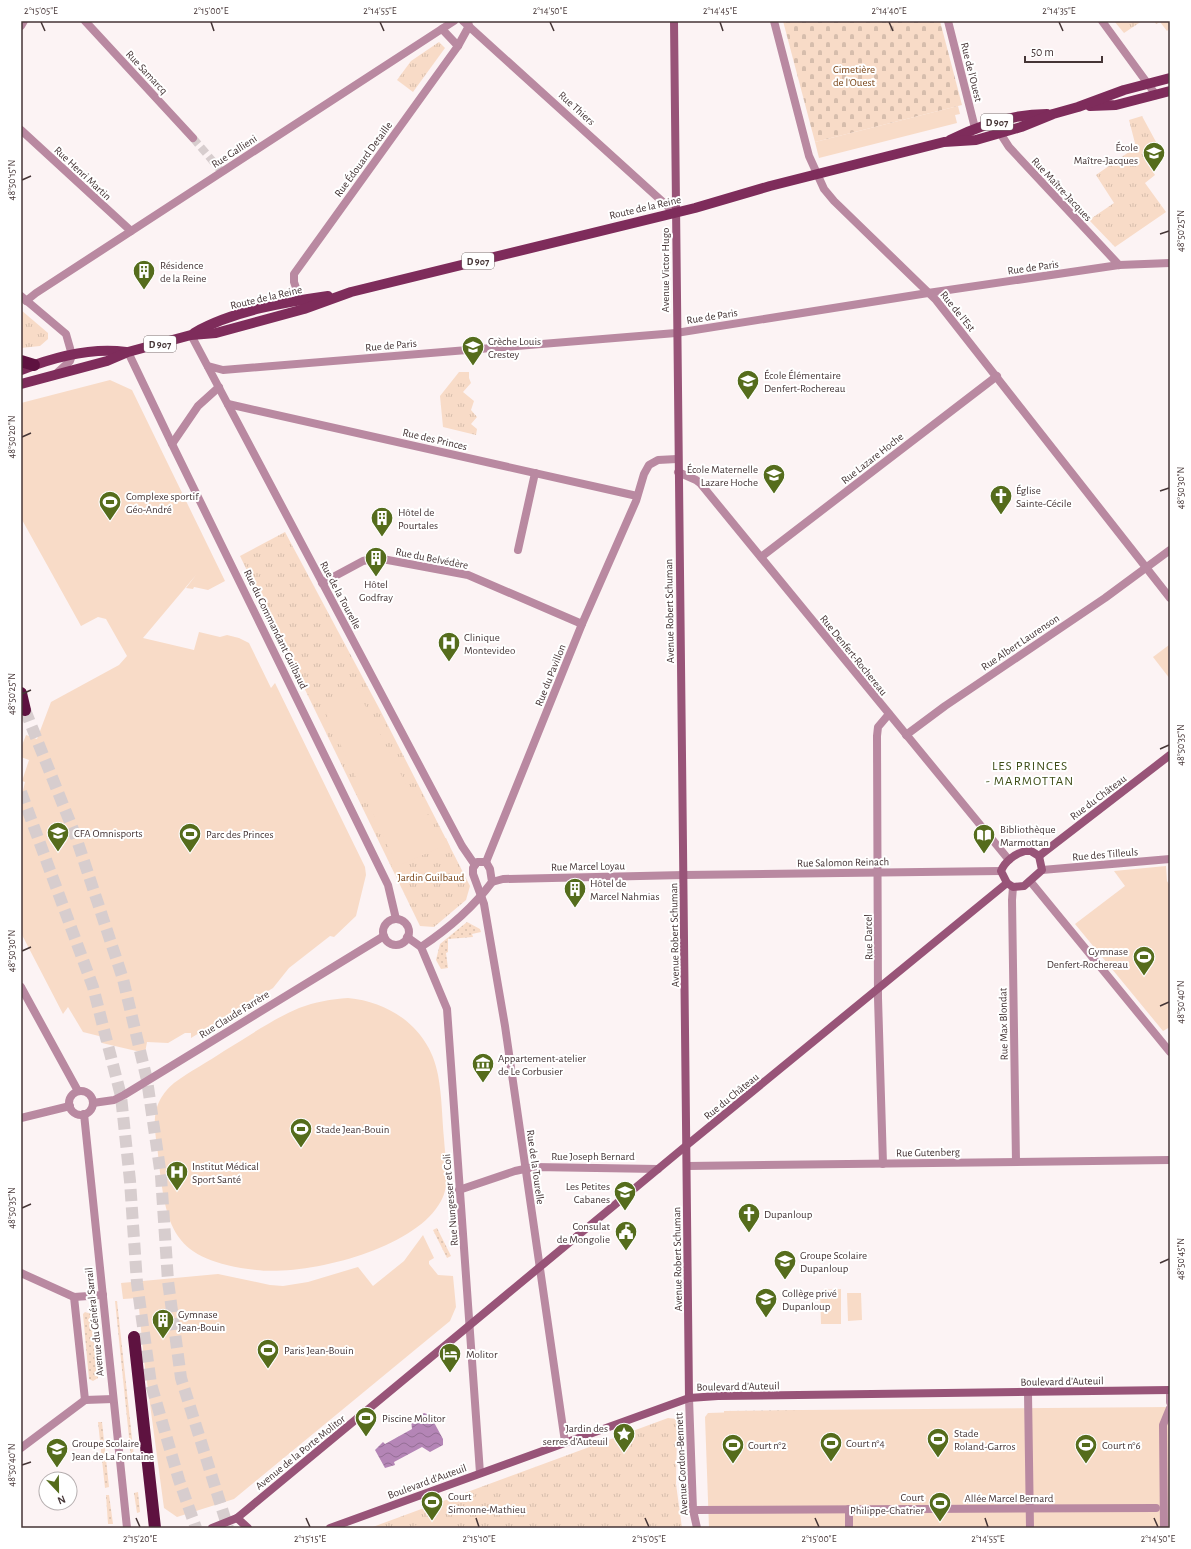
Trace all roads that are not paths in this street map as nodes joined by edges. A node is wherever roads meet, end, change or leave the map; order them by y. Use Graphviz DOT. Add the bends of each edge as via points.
graph roads {
  1 [pos="24,21"];
  2 [pos="85,21"];
  3 [pos="454,21"];
  4 [pos="674,21"];
  5 [pos="774,21"];
  6 [pos="948,21"];
  7 [pos="1102,21"];
  8 [pos="467,23"];
  9 [pos="21,26"];
  10 [pos="442,29"];
  11 [pos="458,46"];
  12 [pos="1170,78"];
  13 [pos="1148,84"];
  14 [pos="1170,91"];
  15 [pos="1156,95"];
  16 [pos="1078,107"];
  17 [pos="1053,114"];
  18 [pos="997,122"];
  19 [pos="975,128"];
  20 [pos="21,130"];
  21 [pos="1000,133"];
  22 [pos="193,138"];
  23 [pos="944,142"];
  24 [pos="816,174"];
  25 [pos="676,213"];
  26 [pos="131,231"];
  27 [pos="1170,263"];
  28 [pos="1119,265"];
  29 [pos="928,292"];
  30 [pos="24,298"];
  31 [pos="302,305"];
  32 [pos="676,333"];
  33 [pos="191,335"];
  34 [pos="128,352"];
  35 [pos="72,355"];
  36 [pos="21,361"];
  37 [pos="34,364"];
  38 [pos="208,366"];
  39 [pos="21,370"];
  40 [pos="57,373"];
  41 [pos="997,376"];
  42 [pos="21,384"];
  43 [pos="219,387"];
  44 [pos="228,404"];
  45 [pos="172,444"];
  46 [pos="678,459"];
  47 [pos="678,472"];
  48 [pos="535,473"];
  49 [pos="637,496"];
  50 [pos="518,550"];
  51 [pos="1170,550"];
  52 [pos="761,558"];
  53 [pos="1146,568"];
  54 [pos="322,583"];
  55 [pos="1170,598"];
  56 [pos="582,624"];
  57 [pos="21,693"];
  58 [pos="23,706"];
  59 [pos="889,714"];
  60 [pos="906,735"];
  61 [pos="1170,755"];
  62 [pos="1039,856"];
  63 [pos="1170,859"];
  64 [pos="1009,860"];
  65 [pos="486,862"];
  66 [pos="475,865"];
  67 [pos="1042,870"];
  68 [pos="1001,871"];
  69 [pos="878,872"];
  70 [pos="684,875"];
  71 [pos="1030,881"];
  72 [pos="492,882"];
  73 [pos="1010,885"];
  74 [pos="482,895"];
  75 [pos="396,919"];
  76 [pos="384,936"];
  77 [pos="407,937"];
  78 [pos="421,947"];
  79 [pos="21,987"];
  80 [pos="878,989"];
  81 [pos="1170,1052"];
  82 [pos="78,1091"];
  83 [pos="93,1103"];
  84 [pos="70,1106"];
  85 [pos="84,1114"];
  86 [pos="21,1118"];
  87 [pos="687,1145"];
  88 [pos="1170,1160"];
  89 [pos="1016,1162"];
  90 [pos="883,1164"];
  91 [pos="687,1166"];
  92 [pos="525,1169"];
  93 [pos="658,1169"];
  94 [pos="459,1190"];
  95 [pos="541,1268"];
  96 [pos="21,1273"];
  97 [pos="103,1295"];
  98 [pos="74,1297"];
  99 [pos="470,1327"];
  100 [pos="134,1336"];
  101 [pos="1170,1390"];
  102 [pos="1028,1393"];
  103 [pos="689,1398"];
  104 [pos="113,1399"];
  105 [pos="85,1400"];
  106 [pos="1170,1402"];
  107 [pos="1170,1408"];
  108 [pos="565,1442"];
  109 [pos="21,1448"];
  110 [pos="480,1473"];
  111 [pos="1030,1508"];
  112 [pos="1156,1508"];
  113 [pos="849,1509"];
  114 [pos="693,1510"];
  115 [pos="237,1518"];
  116 [pos="127,1528"];
  117 [pos="155,1528"];
  118 [pos="212,1528"];
  119 [pos="237,1528"];
  120 [pos="248,1528"];
  121 [pos="330,1528"];
  122 [pos="697,1528"];
  123 [pos="849,1528"];
  124 [pos="1030,1528"];
  125 [pos="1164,1528"];
  1 -- 9 [label="street"];
  2 -- 22 [label="street, Rue Samarcq"];
  3 -- 10 [label="street, Rue Gallieni"];
  4 -- 25 [label="street, Avenue Victor Hugo"];
  5 -- 24 [label="street, Rue de l'Est"];
  6 -- 19 [label="street, Rue de l'Ouest"];
  7 -- 13 [label="street"];
  8 -- 11 [label="street, Rue Édouard Detaille"];
  8 -- 25 [label="street, Rue Thiers"];
  10 -- 11 [label="street"];
  10 -- 26 [label="street, Rue Gallieni"];
  11 -- 31 [label="street, Rue Édouard Detaille" via="294,274"];
  12 -- 13 [label="main road, Route de la Reine / D 907"];
  13 -- 15 [label="street"];
  13 -- 16 [label="main road, Route de la Reine / D 907"];
  14 -- 15 [label="main road, Route de la Reine / D 907"];
  15 -- 16 [label="main road, Route de la Reine / D 907" via="1116,105"];
  16 -- 17 [label="main road, Route de la Reine / D 907"];
  17 -- 18 [label="main road, Route de la Reine / D 907" via="1029,114"];
  17 -- 21 [label="main road, Route de la Reine / D 907"];
  18 -- 19 [label="main road, Route de la Reine / D 907"];
  18 -- 21 [label="street, Rue Maître-Jacques"];
  19 -- 23 [label="main road, Route de la Reine / D 907"];
  20 -- 26 [label="street, Rue Henri Martin"];
  21 -- 23 [label="main road, Route de la Reine / D 907" via="976,140"];
  21 -- 28 [label="street, Rue Maître-Jacques" via="1009,147"];
  23 -- 24 [label="main road, Route de la Reine / D 907"];
  24 -- 25 [label="main road, Route de la Reine / D 907"];
  24 -- 29 [label="street, Rue de l'Est" via="834,201"];
  25 -- 31 [label="main road, Route de la Reine / D 907"];
  25 -- 32 [label="street, Avenue Victor Hugo"];
  26 -- 30 [label="street, Rue Gallieni" via="36,293"];
  27 -- 28 [label="street, Rue de Paris"];
  28 -- 29 [label="street, Rue de Paris"];
  29 -- 32 [label="street, Rue de Paris"];
  29 -- 41 [label="street, Rue de l'Est"];
  30 -- 35 [label="street" via="66,334"];
  31 -- 33 [label="main road, Route de la Reine / D 907" via="216,333"];
  32 -- 38 [label="street, Rue de Paris" via="229,369"];
  32 -- 46 [label="street, Avenue Victor Hugo"];
  33 -- 34 [label="main road, Route de la Reine / D 907"];
  33 -- 38 [label="street, Rue de la Tourelle"];
  34 -- 35 [label="main road" via="96,350"];
  34 -- 40 [label="main road" via="107,361"];
  34 -- 45 [label="street, Rue du Commandant Guilbaud"];
  35 -- 37 [label="main road"];
  35 -- 40 [label="street" via="70,361"];
  36 -- 37 [label="highway"];
  37 -- 39 [label="main road"];
  38 -- 43 [label="street, Rue de la Tourelle"];
  40 -- 42 [label="main road"];
  41 -- 52 [label="street, Rue Lazare Hoche"];
  41 -- 53 [label="street, Rue de l'Est"];
  43 -- 44 [label="street, Rue de la Tourelle"];
  43 -- 45 [label="street" via="198,406"];
  44 -- 48 [label="street, Rue des Princes"];
  44 -- 54 [label="street, Rue de la Tourelle"];
  45 -- 75 [label="street, Rue du Commandant Guilbaud" via="388,885"];
  46 -- 47 [label="street, Avenue Victor Hugo"];
  46 -- 49 [label="street, Rue du Pavillon" via="658,460 649,465"];
  47 -- 52 [label="street, Rue Denfert-Rochereau" via="700,483"];
  47 -- 70 [label="street, Avenue Robert Schuman"];
  48 -- 49 [label="street, Rue des Princes"];
  48 -- 50 [label="street"];
  49 -- 56 [label="street, Rue du Pavillon"];
  51 -- 53 [label="street, Rue Albert Laurenson"];
  52 -- 59 [label="street, Rue Denfert-Rochereau"];
  53 -- 55 [label="street, Rue de l'Est"];
  53 -- 60 [label="street, Rue Albert Laurenson"];
  54 -- 56 [label="street, Rue du Belvédère" via="363,561 376,558 468,575"];
  54 -- 66 [label="street, Rue de la Tourelle" via="462,846"];
  56 -- 65 [label="street, Rue du Pavillon"];
  57 -- 58 [label="highway"];
  59 -- 60 [label="street, Rue Denfert-Rochereau"];
  59 -- 69 [label="street, Rue Darcel" via="878,727 877,736"];
  60 -- 64 [label="street, Rue Denfert-Rochereau"];
  61 -- 62 [label="street, Rue du Château"];
  62 -- 64 [label="street" via="1031,851 1025,851"];
  62 -- 67 [label="street"];
  63 -- 67 [label="street, Rue des Tilleuls"];
  64 -- 68 [label="street"];
  65 -- 66 [label="street" via="477,862"];
  65 -- 72 [label="street"];
  66 -- 74 [label="street, Rue de la Tourelle" via="473,874"];
  67 -- 71 [label="street"];
  68 -- 69 [label="street, Rue Salomon Reinach"];
  68 -- 73 [label="street"];
  69 -- 70 [label="street, Rue Salomon Reinach"];
  69 -- 80 [label="street, Rue Darcel"];
  70 -- 72 [label="street, Rue Marcel Loyau" via="503,879"];
  70 -- 87 [label="street, Avenue Robert Schuman"];
  71 -- 73 [label="street" via="1019,887"];
  71 -- 81 [label="street"];
  72 -- 74 [label="street"];
  73 -- 80 [label="street, Rue du Château"];
  73 -- 89 [label="street, Rue Max Blondat"];
  74 -- 78 [label="street" via="469,910"];
  74 -- 92 [label="street, Rue de la Tourelle" via="505,1026"];
  75 -- 76 [label="street" via="385,924"];
  75 -- 77 [label="street, Rue du Commandant Guilbaud" via="406,925"];
  76 -- 77 [label="street" via="389,942 397,944 405,941"];
  76 -- 83 [label="street, Rue Claude Farrère" via="124,1095 114,1100"];
  77 -- 78 [label="street"];
  78 -- 94 [label="street, Rue Nungesser et Coli" via="448,1009"];
  79 -- 82 [label="street"];
  80 -- 87 [label="street, Rue du Château"];
  80 -- 90 [label="street, Rue Darcel"];
  82 -- 83 [label="street" via="89,1093"];
  82 -- 84 [label="street" via="72,1096"];
  83 -- 85 [label="street" via="89,1112"];
  84 -- 85 [label="street" via="74,1112"];
  84 -- 86 [label="street"];
  85 -- 97 [label="street, Avenue du Général Sarrail"];
  87 -- 91 [label="street, Avenue Robert Schuman"];
  87 -- 93 [label="street, Rue du Château"];
  88 -- 89 [label="street, Rue Gutenberg"];
  89 -- 90 [label="street, Rue Gutenberg"];
  90 -- 91 [label="street, Rue Gutenberg"];
  91 -- 103 [label="street, Avenue Robert Schuman"];
  92 -- 93 [label="street, Rue Joseph Bernard"];
  92 -- 94 [label="street, Rue Joseph Bernard"];
  92 -- 95 [label="street, Rue de la Tourelle"];
  93 -- 95 [label="street, Rue du Château"];
  94 -- 99 [label="street, Rue Nungesser et Coli"];
  95 -- 99 [label="street, Rue du Château"];
  95 -- 108 [label="street, Rue de la Tourelle"];
  96 -- 98 [label="street"];
  97 -- 98 [label="street"];
  97 -- 104 [label="street, Avenue du Général Sarrail"];
  98 -- 105 [label="street, Avenue du Général Sarrail"];
  99 -- 110 [label="street, Rue Nungesser et Coli"];
  99 -- 115 [label="street, Avenue de la Porte Molitor"];
  100 -- 117 [label="highway"];
  101 -- 102 [label="street, Boulevard d'Auteuil"];
  101 -- 106 [label="street"];
  102 -- 103 [label="street, Boulevard d'Auteuil"];
  102 -- 111 [label="street"];
  103 -- 108 [label="street, Boulevard d'Auteuil"];
  103 -- 114 [label="street, Avenue Gordon-Bennett"];
  104 -- 105 [label="street"];
  104 -- 116 [label="street, Avenue du Général Sarrail"];
  105 -- 109 [label="street"];
  107 -- 125 [label="street" via="1163,1425"];
  108 -- 110 [label="street, Boulevard d'Auteuil"];
  110 -- 121 [label="street, Boulevard d'Auteuil"];
  111 -- 112 [label="street, Allée Marcel Bernard"];
  111 -- 113 [label="street, Allée Marcel Bernard"];
  111 -- 124 [label="street"];
  113 -- 114 [label="street, Allée Marcel Bernard"];
  113 -- 123 [label="street"];
  114 -- 122 [label="street, Avenue Gordon-Bennett"];
  115 -- 118 [label="street"];
  115 -- 119 [label="street"];
  115 -- 120 [label="street"];
}
